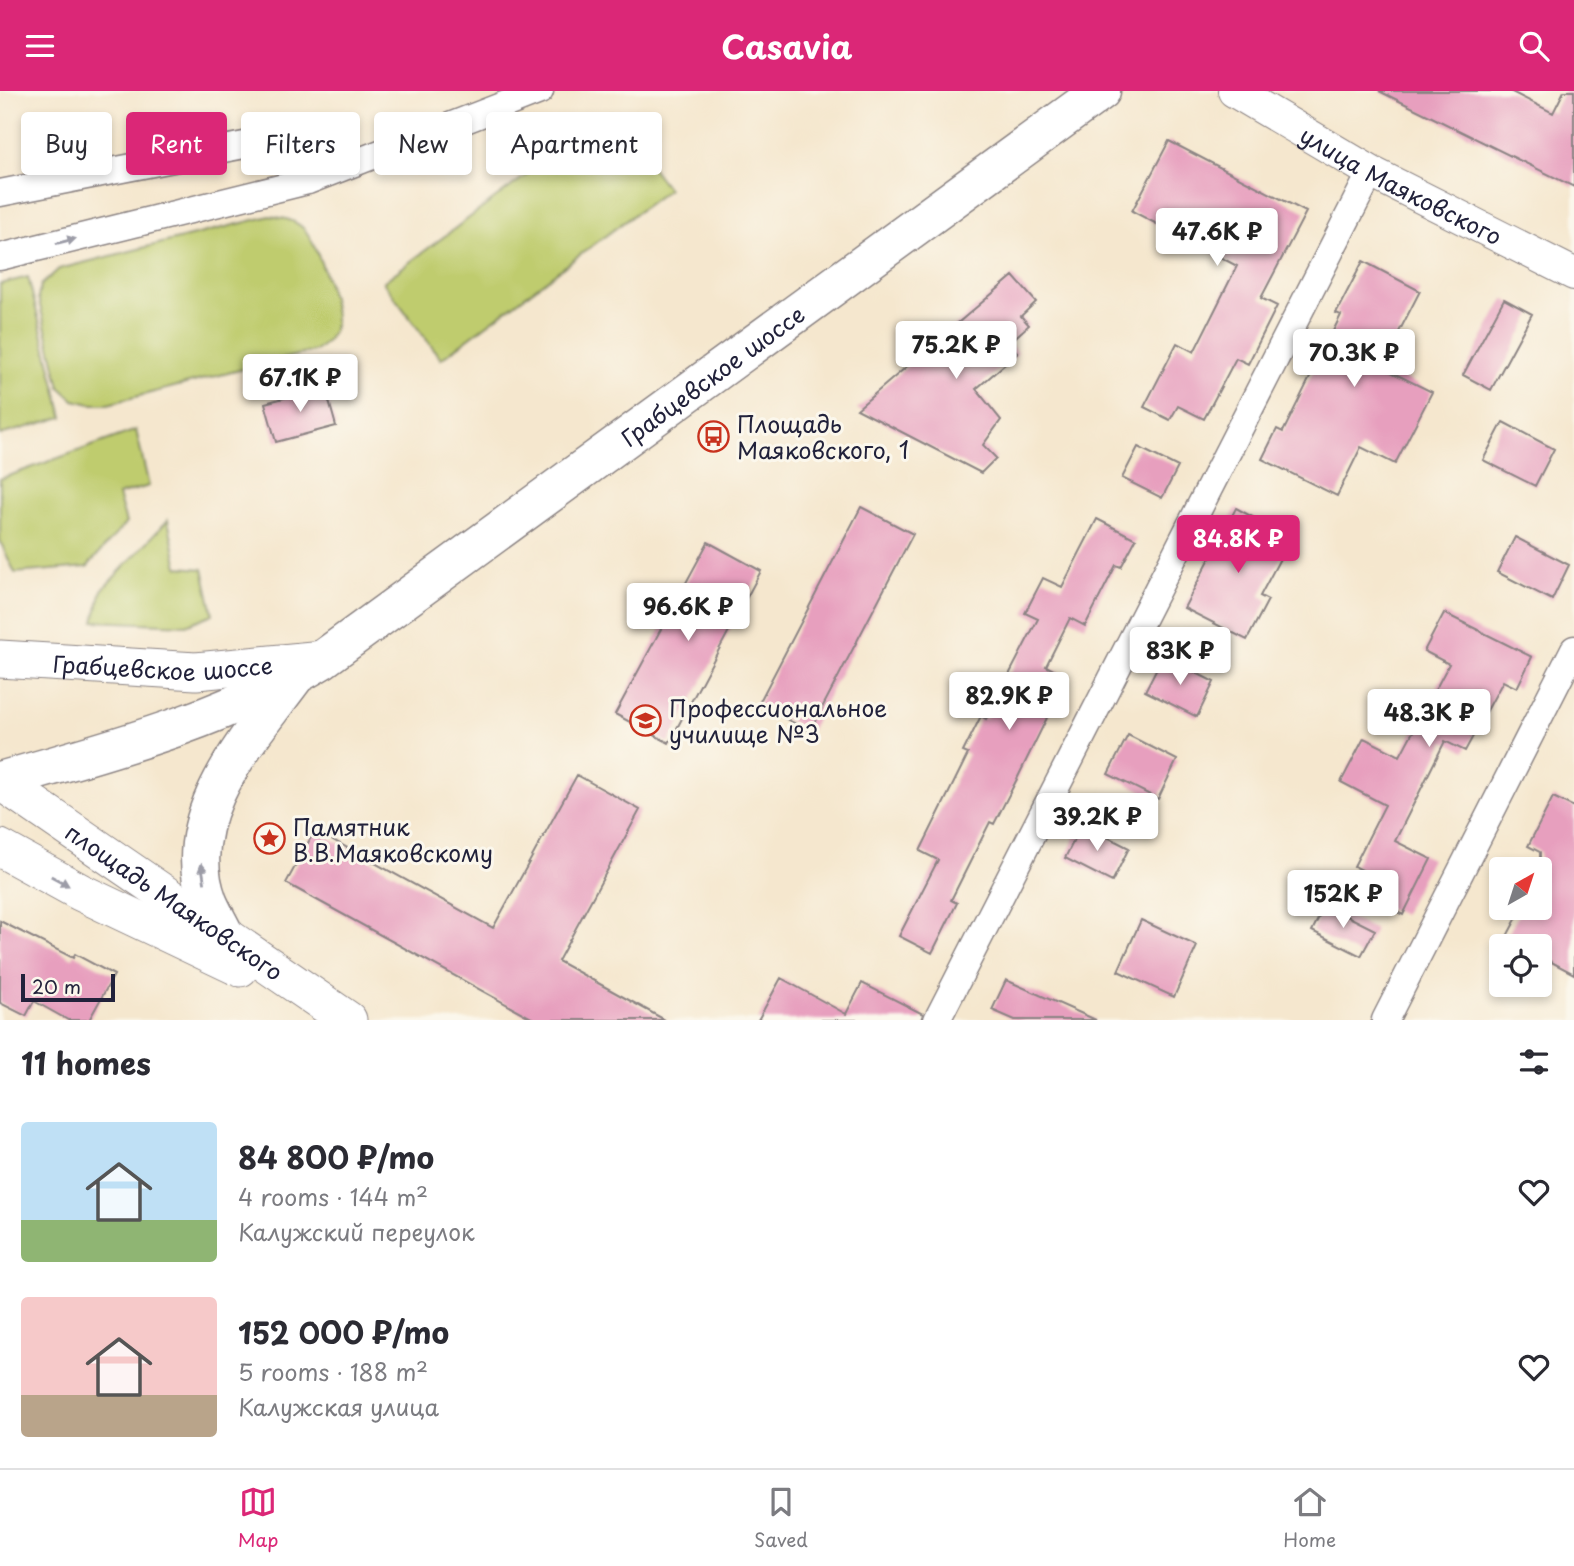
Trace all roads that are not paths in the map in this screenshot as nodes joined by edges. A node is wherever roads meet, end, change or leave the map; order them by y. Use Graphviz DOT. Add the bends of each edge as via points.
graph roads {
  1 [pos="540,91"];
  2 [pos="1101,91"];
  3 [pos="1234,91"];
  4 [pos="1371,172"];
  5 [pos="308,181"];
  6 [pos="0,193"];
  7 [pos="0,257"];
  8 [pos="1574,274"];
  9 [pos="1574,649"];
  10 [pos="0,659"];
  11 [pos="309,668"];
  12 [pos="0,781"];
  13 [pos="0,848"];
  14 [pos="225,936"];
  15 [pos="348,1020"];
  16 [pos="937,1020"];
  17 [pos="1385,1020"];
  1 -- 5 [label="street"];
  2 -- 11 [label="main road, Грабцевское шоссе"];
  3 -- 4 [label="street, улица Маяковского"];
  4 -- 8 [label="street, улица Маяковского"];
  4 -- 16 [label="street"];
  5 -- 6 [label="street" via="285,137"];
  7 -- 5 [label="street, one-way"];
  9 -- 17 [label="street"];
  10 -- 11 [label="main road, Грабцевское шоссе" via="195,671"];
  11 -- 12 [label="main road" via="212,715"];
  14 -- 11 [label="main road, one-way" via="207,901 201,859 203,826 212,798"];
  12 -- 14 [label="main road, площадь Маяковского"];
  13 -- 15 [label="main road, one-way" via="80,892"];
  14 -- 15 [label="main road, площадь Маяковского"];
}
